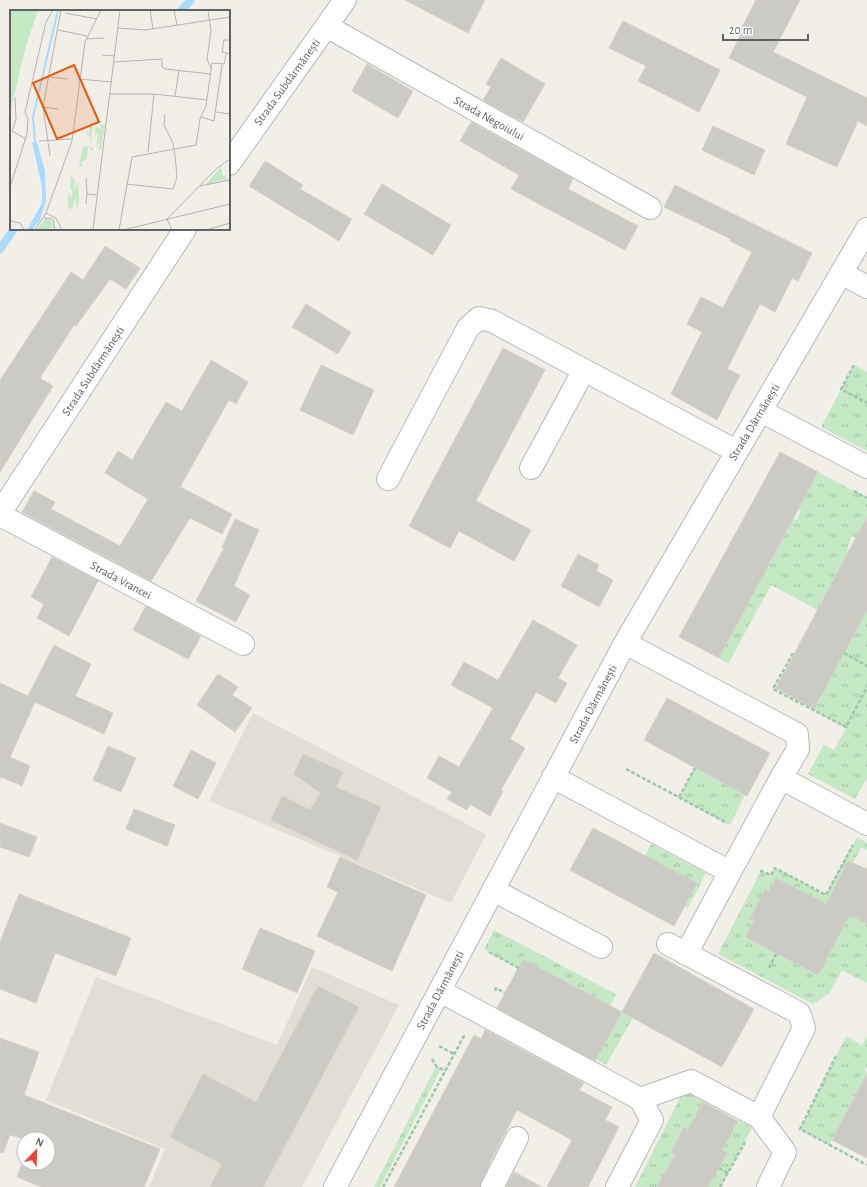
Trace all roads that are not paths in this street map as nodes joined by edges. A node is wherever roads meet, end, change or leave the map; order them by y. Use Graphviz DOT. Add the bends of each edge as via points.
graph roads {
  1 [pos="346,0"];
  2 [pos="328,27"];
  3 [pos="230,163"];
  4 [pos="650,208"];
  5 [pos="867,229"];
  6 [pos="184,230"];
  7 [pos="842,273"];
  8 [pos="867,287"];
  9 [pos="584,370"];
  10 [pos="761,411"];
  11 [pos="736,452"];
  12 [pos="867,467"];
  13 [pos="531,468"];
  14 [pos="388,479"];
  15 [pos="0,514"];
  16 [pos="625,643"];
  17 [pos="243,644"];
  18 [pos="553,777"];
  19 [pos="781,778"];
  20 [pos="867,824"];
  21 [pos="730,872"];
  22 [pos="493,890"];
  23 [pos="601,947"];
  24 [pos="440,991"];
  25 [pos="640,1099"];
  26 [pos="759,1117"];
  27 [pos="517,1138"];
  28 [pos="335,1187"];
  29 [pos="492,1187"];
  30 [pos="617,1187"];
  31 [pos="768,1187"];
  1 -- 2 [label="street, Strada Subdărmănești"];
  2 -- 3 [label="street, Strada Subdărmănești"];
  2 -- 4 [label="street, Strada Negoiului"];
  5 -- 7 [label="street, Strada Dărmănești"];
  6 -- 15 [label="street, Strada Subdărmănești"];
  7 -- 8 [label="street"];
  7 -- 10 [label="street, Strada Dărmănești"];
  9 -- 11 [label="street"];
  9 -- 13 [label="street"];
  9 -- 14 [label="street" via="492,321 479,318 468,328"];
  10 -- 11 [label="street, Strada Dărmănești"];
  10 -- 12 [label="street"];
  11 -- 16 [label="street, Strada Dărmănești"];
  15 -- 17 [label="street, Strada Vrancei"];
  16 -- 18 [label="street, Strada Dărmănești"];
  16 -- 19 [label="street" via="797,734 798,749"];
  18 -- 21 [label="street"];
  18 -- 22 [label="street, Strada Dărmănești"];
  19 -- 20 [label="street"];
  19 -- 21 [label="street"];
  21 -- 26 [label="street" via="677,949 799,1013 804,1028"];
  22 -- 23 [label="street"];
  22 -- 24 [label="street, Strada Dărmănești"];
  24 -- 25 [label="street"];
  24 -- 28 [label="street, Strada Dărmănești"];
  25 -- 26 [label="street" via="691,1081"];
  25 -- 30 [label="street" via="652,1120"];
  26 -- 31 [label="street" via="785,1152"];
  27 -- 29 [label="street"];
}
